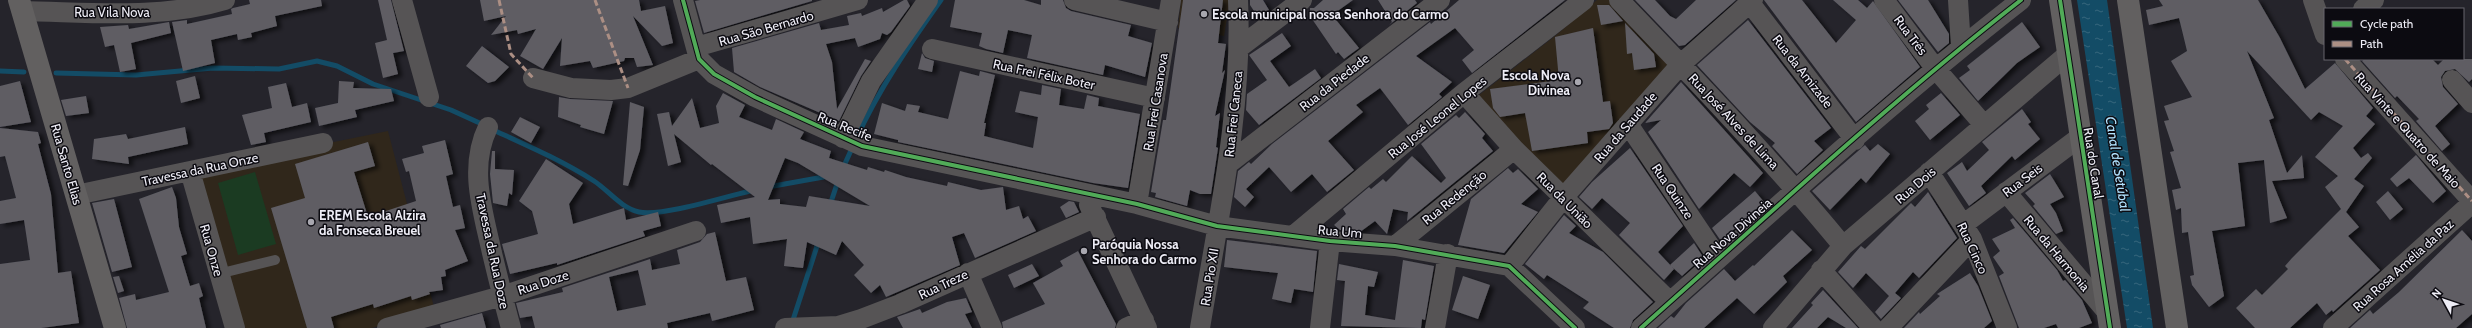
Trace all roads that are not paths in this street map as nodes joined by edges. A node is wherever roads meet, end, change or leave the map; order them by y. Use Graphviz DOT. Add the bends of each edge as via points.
graph roads {
  1 [pos="226,0"];
  2 [pos="402,0"];
  3 [pos="683,0"];
  4 [pos="858,0"];
  5 [pos="928,0"];
  6 [pos="1074,0"];
  7 [pos="1171,0"];
  8 [pos="1238,0"];
  9 [pos="1302,0"];
  10 [pos="1440,0"];
  11 [pos="1584,0"];
  12 [pos="1619,0"];
  13 [pos="1884,0"];
  14 [pos="1958,0"];
  15 [pos="2021,0"];
  16 [pos="2060,0"];
  17 [pos="2128,0"];
  18 [pos="2313,0"];
  19 [pos="2374,0"];
  20 [pos="1752,1"];
  21 [pos="20,5"];
  22 [pos="2364,8"];
  23 [pos="1168,22"];
  24 [pos="2324,32"];
  25 [pos="1240,47"];
  26 [pos="1961,47"];
  27 [pos="932,49"];
  28 [pos="698,53"];
  29 [pos="2068,54"];
  30 [pos="2346,60"];
  31 [pos="1681,64"];
  32 [pos="1935,68"];
  33 [pos="533,78"];
  34 [pos="2452,80"];
  35 [pos="1464,93"];
  36 [pos="429,97"];
  37 [pos="1156,98"];
  38 [pos="2472,103"];
  39 [pos="1628,124"];
  40 [pos="1984,125"];
  41 [pos="488,127"];
  42 [pos="2080,136"];
  43 [pos="1855,140"];
  44 [pos="851,141"];
  45 [pos="323,143"];
  46 [pos="1514,149"];
  47 [pos="1228,164"];
  48 [pos="190,171"];
  49 [pos="1929,172"];
  50 [pos="1797,190"];
  51 [pos="1082,191"];
  52 [pos="2006,192"];
  53 [pos="76,195"];
  54 [pos="1563,198"];
  55 [pos="2472,202"];
  56 [pos="1137,204"];
  57 [pos="1096,217"];
  58 [pos="1217,226"];
  59 [pos="696,231"];
  60 [pos="1968,232"];
  61 [pos="1294,236"];
  62 [pos="1330,241"];
  63 [pos="1394,246"];
  64 [pos="1844,246"];
  65 [pos="1448,254"];
  66 [pos="1718,258"];
  67 [pos="275,260"];
  68 [pos="1509,266"];
  69 [pos="1821,270"];
  70 [pos="968,273"];
  71 [pos="218,274"];
  72 [pos="502,296"];
  73 [pos="1670,302"];
  74 [pos="2109,320"];
  75 [pos="1139,325"];
  76 [pos="791,327"];
  77 [pos="115,328"];
  78 [pos="234,328"];
  79 [pos="387,328"];
  80 [pos="510,328"];
  81 [pos="992,328"];
  82 [pos="1200,328"];
  83 [pos="1320,328"];
  84 [pos="1435,328"];
  85 [pos="1575,328"];
  86 [pos="1641,328"];
  87 [pos="1773,328"];
  88 [pos="1873,328"];
  89 [pos="1888,328"];
  90 [pos="2007,328"];
  91 [pos="2177,328"];
  92 [pos="2333,328"];
  1 -- 21 [label="street, Rua Vila Nova" via="167,11 132,13"];
  2 -- 36 [label="street"];
  3 -- 28 [label="street, Rua Recife"];
  4 -- 28 [label="street, Rua São Bernardo"];
  5 -- 44 [label="street" via="871,82"];
  6 -- 23 [label="street"];
  7 -- 23 [label="street, Rua Frei Casanova"];
  8 -- 25 [label="street, Rua Frei Caneca"];
  9 -- 25 [label="street"];
  10 -- 47 [label="street, Rua da Piedade"];
  11 -- 35 [label="street, Rua José Leonel Lopes"];
  12 -- 31 [label="street, Rua José Alves de Lima"];
  13 -- 32 [label="street, Rua Três"];
  14 -- 26 [label="street"];
  15 -- 26 [label="street, Rua Nova Divineia"];
  16 -- 29 [label="street, Rua do Canal"];
  17 -- 91 [label="street"];
  18 -- 24 [label="street"];
  19 -- 22 [label="street"];
  20 -- 31 [label="street, Rua da Saudade"];
  20 -- 43 [label="street, Rua da Amizade"];
  21 -- 53 [label="street, Rua Santo Elias"];
  23 -- 37 [label="street, Rua Frei Casanova"];
  25 -- 47 [label="street, Rua Frei Caneca"];
  26 -- 32 [label="street, Rua Nova Divineia"];
  27 -- 37 [label="street, Rua Frei Félix Boter"];
  28 -- 33 [label="street, Rua São Bernardo" via="628,88 571,88"];
  28 -- 44 [label="street, Rua Recife" via="714,74 734,86"];
  29 -- 40 [label="street, Rua Dois"];
  29 -- 42 [label="street, Rua do Canal"];
  30 -- 55 [label="street, Rua Vinte e Quatro de Maio"];
  31 -- 39 [label="street, Rua da Saudade"];
  31 -- 50 [label="street, Rua José Alves de Lima"];
  32 -- 40 [label="street, Rua Três"];
  32 -- 43 [label="street, Rua Nova Divineia"];
  34 -- 38 [label="street"];
  35 -- 46 [label="street, Rua da União"];
  35 -- 61 [label="street, Rua José Leonel Lopes"];
  37 -- 56 [label="street, Rua Frei Casanova"];
  39 -- 54 [label="street, Rua da Saudade"];
  39 -- 66 [label="street, Rua Quinze"];
  40 -- 49 [label="street, Rua Dois"];
  41 -- 72 [label="street, Travessa da Rua Doze" via="481,142 478,180 483,215"];
  42 -- 52 [label="street, Rua Seis"];
  42 -- 74 [label="street, Rua do Canal"];
  43 -- 50 [label="street, Rua Nova Divineia"];
  44 -- 51 [label="street, Rua Recife"];
  45 -- 48 [label="street, Travessa da Rua Onze"];
  46 -- 54 [label="street, Rua da União"];
  46 -- 63 [label="street, Rua Redenção"];
  47 -- 58 [label="street, Rua Frei Caneca"];
  48 -- 53 [label="street, Travessa da Rua Onze"];
  48 -- 71 [label="street, Rua Onze"];
  49 -- 60 [label="street, Rua Cinco"];
  49 -- 64 [label="street, Rua Dois"];
  50 -- 64 [label="street, Rua José Alves de Lima"];
  50 -- 66 [label="street, Rua Nova Divineia"];
  51 -- 56 [label="street, Rua Um"];
  51 -- 57 [label="street"];
  52 -- 60 [label="street, Rua Seis"];
  52 -- 74 [label="street, Rua da Harmonia"];
  53 -- 77 [label="street, Rua Santo Elias"];
  54 -- 68 [label="street, Rua da Saudade"];
  54 -- 73 [label="street, Rua da União"];
  55 -- 92 [label="street, Rua Rosa Amélia da Paz"];
  56 -- 58 [label="street, Rua Um"];
  57 -- 70 [label="street, Rua Treze"];
  57 -- 75 [label="street"];
  58 -- 61 [label="street, Rua Um"];
  58 -- 82 [label="street, Rua Pio XII"];
  59 -- 72 [label="street, Rua Doze"];
  60 -- 89 [label="street, Rua Seis"];
  60 -- 90 [label="street, Rua Cinco"];
  61 -- 62 [label="street, Rua Um"];
  62 -- 63 [label="street, Rua Um"];
  62 -- 83 [label="street"];
  63 -- 65 [label="street, Rua Um"];
  64 -- 69 [label="street, Rua Dois"];
  65 -- 68 [label="street, Rua Um"];
  65 -- 84 [label="street"];
  66 -- 73 [label="street, Rua Nova Divineia"];
  67 -- 71 [label="lane"];
  68 -- 85 [label="street"];
  69 -- 87 [label="street, Rua Dois"];
  69 -- 88 [label="street"];
  70 -- 76 [label="street, Rua Treze" via="861,320 838,326"];
  70 -- 81 [label="street"];
  71 -- 78 [label="street, Rua Onze"];
  72 -- 79 [label="street, Rua Doze"];
  72 -- 80 [label="street, Travessa da Rua Doze"];
  73 -- 86 [label="street, Rua Nova Divineia"];
}
